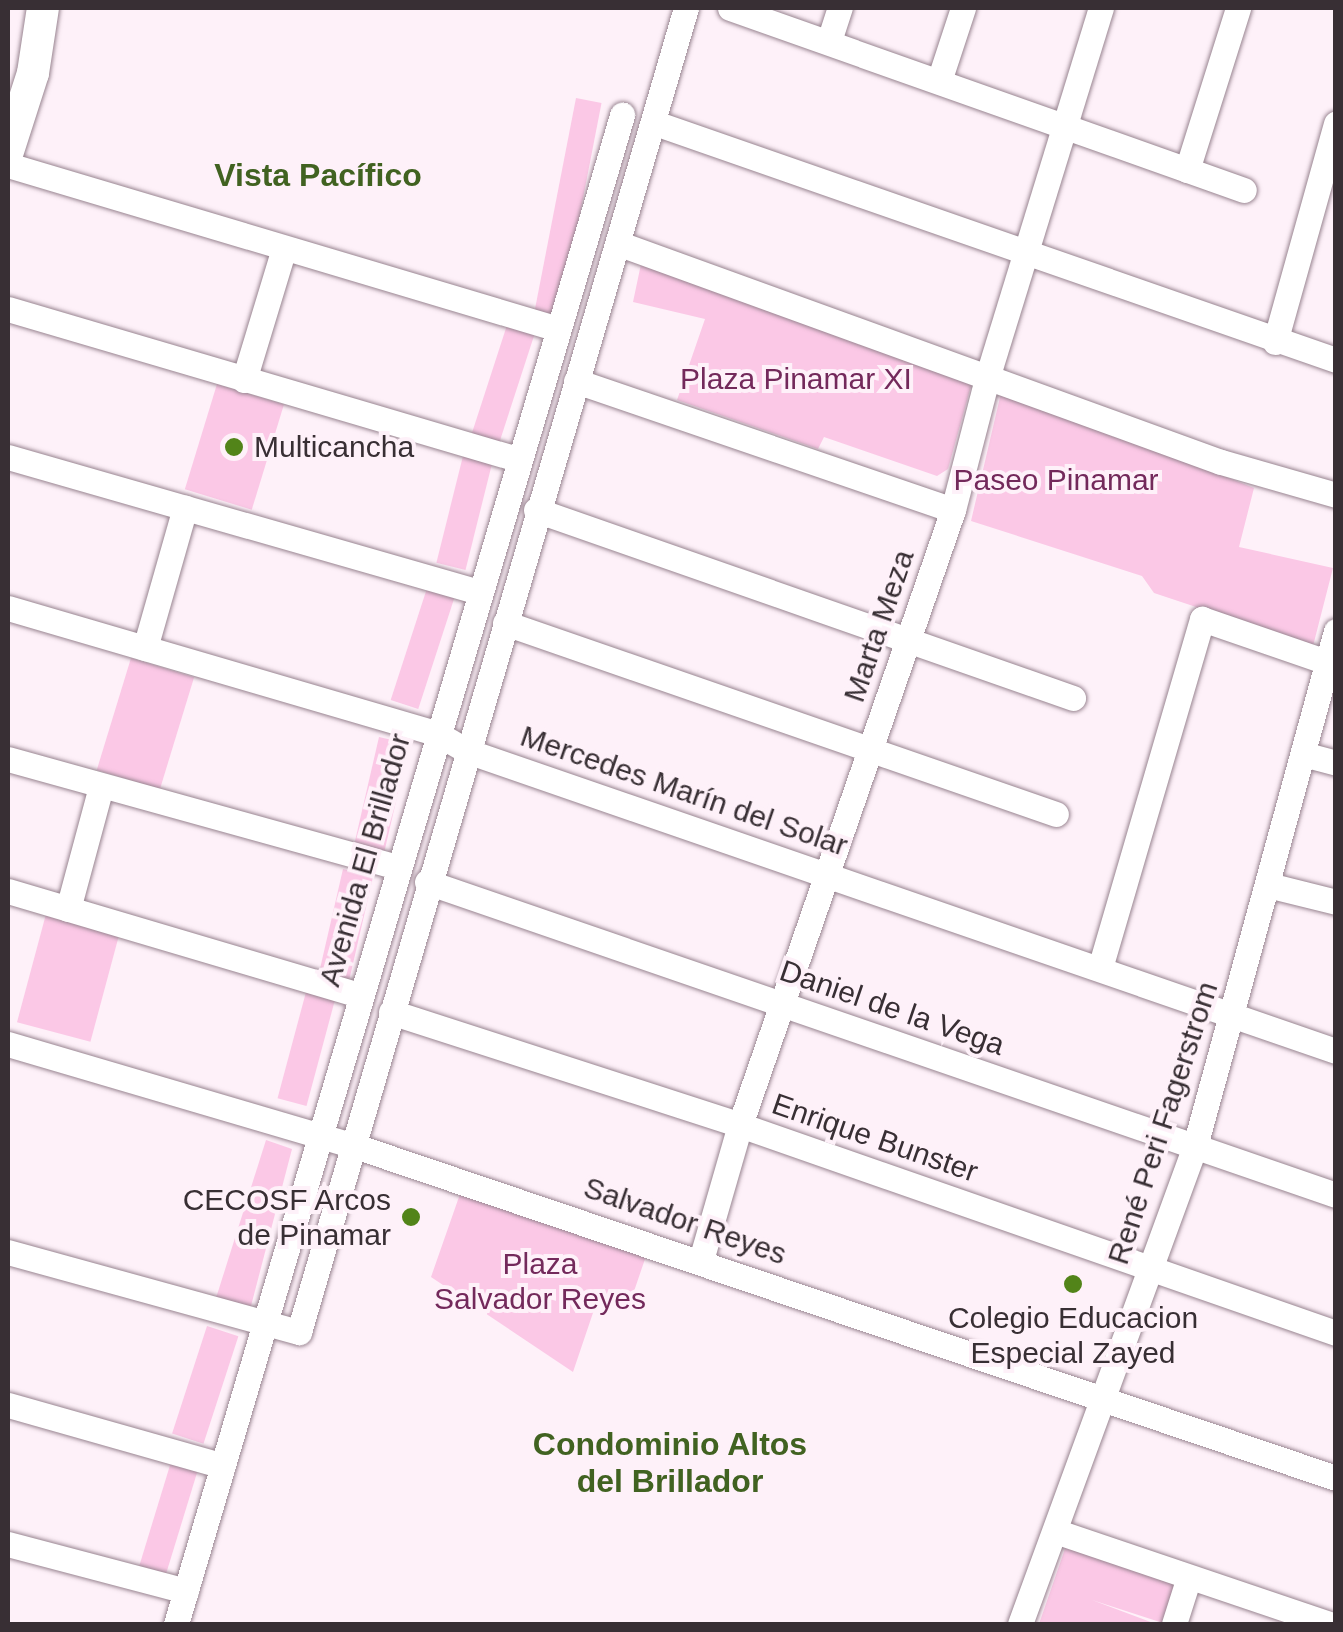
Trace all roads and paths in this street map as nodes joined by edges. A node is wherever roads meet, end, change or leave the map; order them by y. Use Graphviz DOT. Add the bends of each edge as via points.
graph roads {
  1 [pos="42,8"];
  2 [pos="686,8"];
  3 [pos="730,8"];
  4 [pos="840,8"];
  5 [pos="962,8"];
  6 [pos="1100,8"];
  7 [pos="1238,8"];
  8 [pos="829,41"];
  9 [pos="940,81"];
  10 [pos="622,115"];
  11 [pos="1336,123"];
  12 [pos="1064,126"];
  13 [pos="652,136"];
  14 [pos="8,151"];
  15 [pos="8,165"];
  16 [pos="1187,170"];
  17 [pos="1244,190"];
  18 [pos="588,236"];
  19 [pos="620,244"];
  20 [pos="284,248"];
  21 [pos="1025,254"];
  22 [pos="8,309"];
  23 [pos="558,329"];
  24 [pos="1275,342"];
  25 [pos="1336,360"];
  26 [pos="988,375"];
  27 [pos="244,380"];
  28 [pos="576,381"];
  29 [pos="8,457"];
  30 [pos="517,458"];
  31 [pos="1336,494"];
  32 [pos="185,508"];
  33 [pos="536,510"];
  34 [pos="953,510"];
  35 [pos="479,592"];
  36 [pos="8,608"];
  37 [pos="505,623"];
  38 [pos="1335,634"];
  39 [pos="907,637"];
  40 [pos="145,648"];
  41 [pos="1327,662"];
  42 [pos="1073,698"];
  43 [pos="436,733"];
  44 [pos="872,750"];
  45 [pos="467,752"];
  46 [pos="1302,754"];
  47 [pos="8,759"];
  48 [pos="1336,763"];
  49 [pos="102,787"];
  50 [pos="1056,814"];
  51 [pos="397,867"];
  52 [pos="830,874"];
  53 [pos="427,882"];
  54 [pos="1268,885"];
  55 [pos="8,891"];
  56 [pos="1336,902"];
  57 [pos="68,909"];
  58 [pos="1100,968"];
  59 [pos="360,995"];
  60 [pos="782,1004"];
  61 [pos="391,1012"];
  62 [pos="1232,1018"];
  63 [pos="8,1044"];
  64 [pos="1336,1051"];
  65 [pos="740,1125"];
  66 [pos="320,1136"];
  67 [pos="355,1146"];
  68 [pos="1195,1146"];
  69 [pos="1336,1195"];
  70 [pos="8,1252"];
  71 [pos="701,1260"];
  72 [pos="1151,1268"];
  73 [pos="264,1322"];
  74 [pos="1336,1333"];
  75 [pos="1102,1400"];
  76 [pos="8,1405"];
  77 [pos="223,1466"];
  78 [pos="1336,1478"];
  79 [pos="1055,1531"];
  80 [pos="8,1544"];
  81 [pos="1188,1577"];
  82 [pos="186,1591"];
  83 [pos="1316,1622"];
  84 [pos="176,1624"];
  85 [pos="1020,1624"];
  86 [pos="1174,1624"];
  1 -- 14 [label="main road" via="33,74"];
  2 -- 13 [label="street"];
  3 -- 8 [label="street"];
  4 -- 8 [label="street"];
  5 -- 9 [label="street"];
  6 -- 12 [label="street, Marta Meza"];
  7 -- 16 [label="street"];
  8 -- 9 [label="street"];
  9 -- 12 [label="street"];
  10 -- 18 [label="street, Avenida El Brillador"];
  11 -- 24 [label="street"];
  12 -- 16 [label="street"];
  12 -- 21 [label="street, Marta Meza"];
  13 -- 18 [label="street"];
  13 -- 19 [label="street"];
  13 -- 21 [label="street"];
  15 -- 20 [label="street"];
  16 -- 17 [label="street"];
  18 -- 23 [label="street, Avenida El Brillador"];
  19 -- 26 [label="street"];
  19 -- 28 [label="street"];
  20 -- 23 [label="street"];
  20 -- 27 [label="street"];
  21 -- 24 [label="street"];
  21 -- 26 [label="street, Marta Meza"];
  22 -- 27 [label="street"];
  23 -- 30 [label="street, Avenida El Brillador"];
  24 -- 25 [label="street"];
  26 -- 31 [label="street" via="1221,462"];
  26 -- 34 [label="street, Marta Meza"];
  27 -- 30 [label="street"];
  28 -- 33 [label="street"];
  28 -- 34 [label="street"];
  29 -- 32 [label="street"];
  30 -- 35 [label="street, Avenida El Brillador"];
  32 -- 35 [label="street"];
  32 -- 40 [label="street"];
  33 -- 37 [label="street"];
  33 -- 39 [label="street"];
  34 -- 39 [label="street, Marta Meza"];
  35 -- 43 [label="street, Avenida El Brillador"];
  36 -- 40 [label="street, Mercedes Marín del Solar"];
  37 -- 44 [label="street"];
  37 -- 45 [label="street"];
  38 -- 41 [label="street, René Peri Fagerstrom"];
  39 -- 42 [label="street"];
  39 -- 44 [label="street, Marta Meza"];
  40 -- 43 [label="street, Mercedes Marín del Solar"];
  41 -- 46 [label="street, René Peri Fagerstrom"];
  41 -- 58 [label="street" via="1202,619"];
  43 -- 45 [label="street, Mercedes Marín del Solar"];
  43 -- 51 [label="street, Avenida El Brillador"];
  44 -- 50 [label="street"];
  44 -- 52 [label="street, Marta Meza"];
  45 -- 52 [label="street, Mercedes Marín del Solar"];
  45 -- 53 [label="street"];
  46 -- 48 [label="street"];
  46 -- 54 [label="street, René Peri Fagerstrom"];
  47 -- 49 [label="street"];
  49 -- 51 [label="street"];
  49 -- 57 [label="street"];
  51 -- 59 [label="street, Avenida El Brillador"];
  52 -- 58 [label="street, Mercedes Marín del Solar"];
  52 -- 60 [label="street, Marta Meza"];
  53 -- 60 [label="street, Daniel de la Vega"];
  53 -- 61 [label="street"];
  54 -- 56 [label="street"];
  54 -- 62 [label="street, René Peri Fagerstrom"];
  55 -- 57 [label="street"];
  57 -- 59 [label="street"];
  58 -- 62 [label="street, Mercedes Marín del Solar"];
  59 -- 66 [label="street, Avenida El Brillador"];
  60 -- 65 [label="street, Marta Meza"];
  60 -- 68 [label="street, Daniel de la Vega"];
  61 -- 65 [label="street, Enrique Bunster"];
  61 -- 67 [label="street"];
  62 -- 64 [label="street, Mercedes Marín del Solar"];
  62 -- 68 [label="street, René Peri Fagerstrom"];
  63 -- 66 [label="street, Salvador Reyes"];
  65 -- 71 [label="street, Marta Meza"];
  65 -- 72 [label="street, Enrique Bunster"];
  66 -- 67 [label="street, Salvador Reyes"];
  66 -- 73 [label="street, Avenida El Brillador"];
  67 -- 71 [label="street, Salvador Reyes"];
  67 -- 73 [label="street" via="299,1332"];
  68 -- 69 [label="street, Daniel de la Vega"];
  68 -- 72 [label="street, René Peri Fagerstrom"];
  70 -- 73 [label="street"];
  71 -- 75 [label="street, Salvador Reyes"];
  72 -- 74 [label="street, Enrique Bunster"];
  72 -- 75 [label="street, René Peri Fagerstrom"];
  73 -- 77 [label="street, Avenida El Brillador"];
  75 -- 78 [label="street, Salvador Reyes"];
  75 -- 79 [label="street, René Peri Fagerstrom"];
  76 -- 77 [label="street"];
  77 -- 82 [label="street, Avenida El Brillador"];
  79 -- 81 [label="street"];
  79 -- 85 [label="street, René Peri Fagerstrom"];
  80 -- 82 [label="street"];
  81 -- 83 [label="street"];
  81 -- 86 [label="street"];
  82 -- 84 [label="street, Avenida El Brillador"];
}
